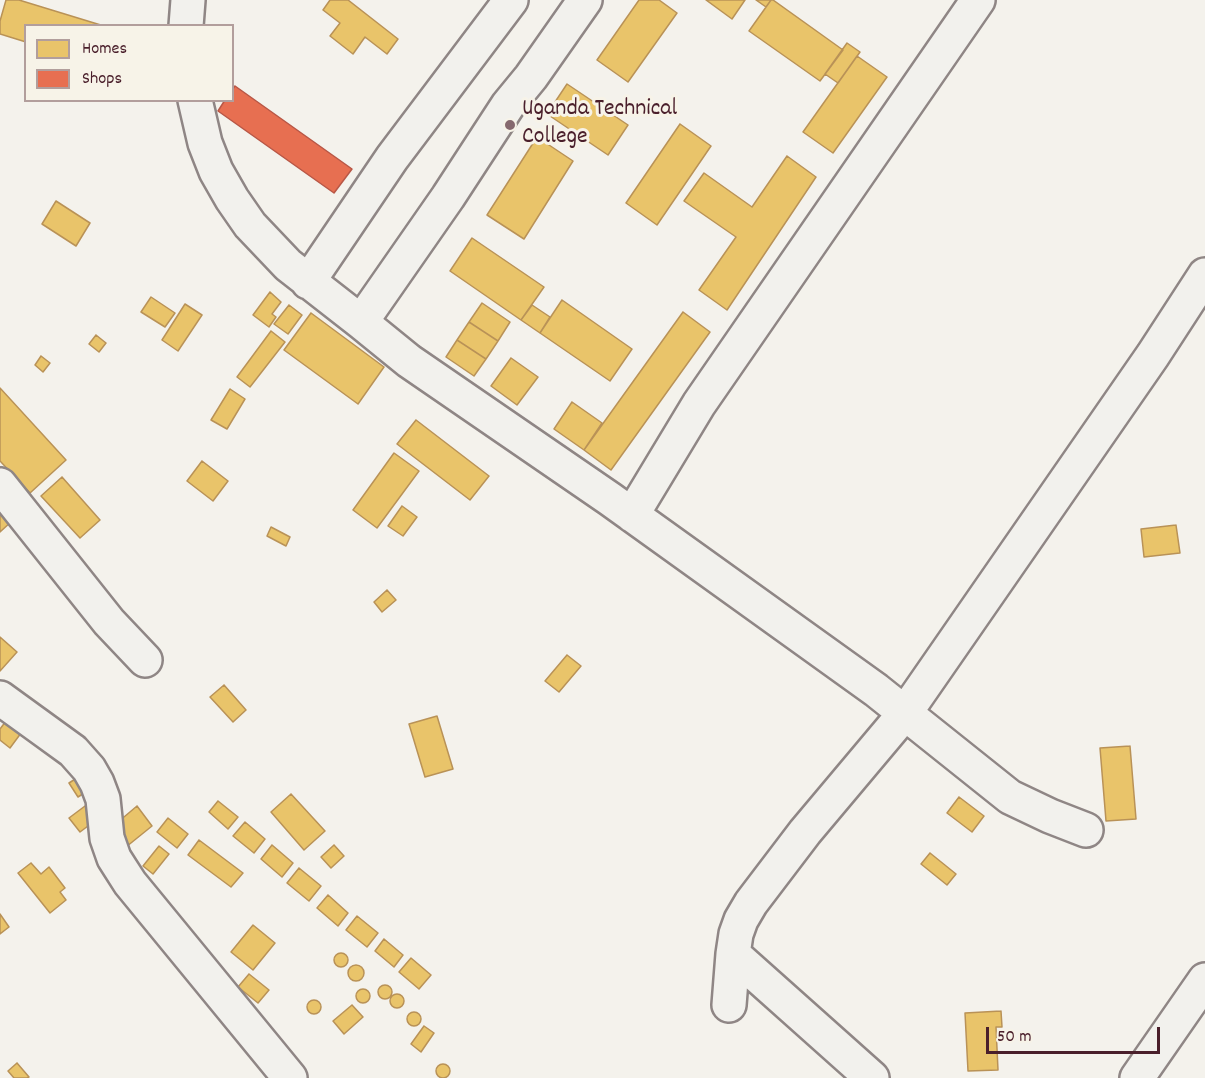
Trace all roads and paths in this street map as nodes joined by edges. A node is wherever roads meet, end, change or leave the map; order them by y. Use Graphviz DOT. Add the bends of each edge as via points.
graph roads {
  1 [pos="188,0"];
  2 [pos="512,0"];
  3 [pos="585,0"];
  4 [pos="978,0"];
  5 [pos="186,24"];
  6 [pos="195,102"];
  7 [pos="1205,275"];
  8 [pos="308,282"];
  9 [pos="361,322"];
  10 [pos="0,485"];
  11 [pos="632,515"];
  12 [pos="145,660"];
  13 [pos="0,698"];
  14 [pos="905,713"];
  15 [pos="1086,830"];
  16 [pos="733,954"];
  17 [pos="1205,980"];
  18 [pos="729,1005"];
  19 [pos="290,1078"];
  20 [pos="872,1078"];
  21 [pos="1137,1078"];
  1 -- 5 [label="street"];
  2 -- 8 [label="street" via="392,158"];
  3 -- 9 [label="street" via="508,105"];
  4 -- 11 [label="street" via="699,404"];
  6 -- 8 [label="street" via="205,143 232,199 250,225"];
  7 -- 14 [label="street"];
  8 -- 9 [label="street"];
  9 -- 11 [label="street" via="410,362"];
  10 -- 12 [label="street" via="109,622"];
  11 -- 14 [label="street"];
  13 -- 19 [label="street" via="73,751 89,769 103,800 107,838 114,858 130,883"];
  14 -- 15 [label="street" via="1010,797"];
  14 -- 16 [label="street" via="751,903 736,934"];
  16 -- 18 [label="street"];
  16 -- 20 [label="street"];
  17 -- 21 [label="street"];
}
